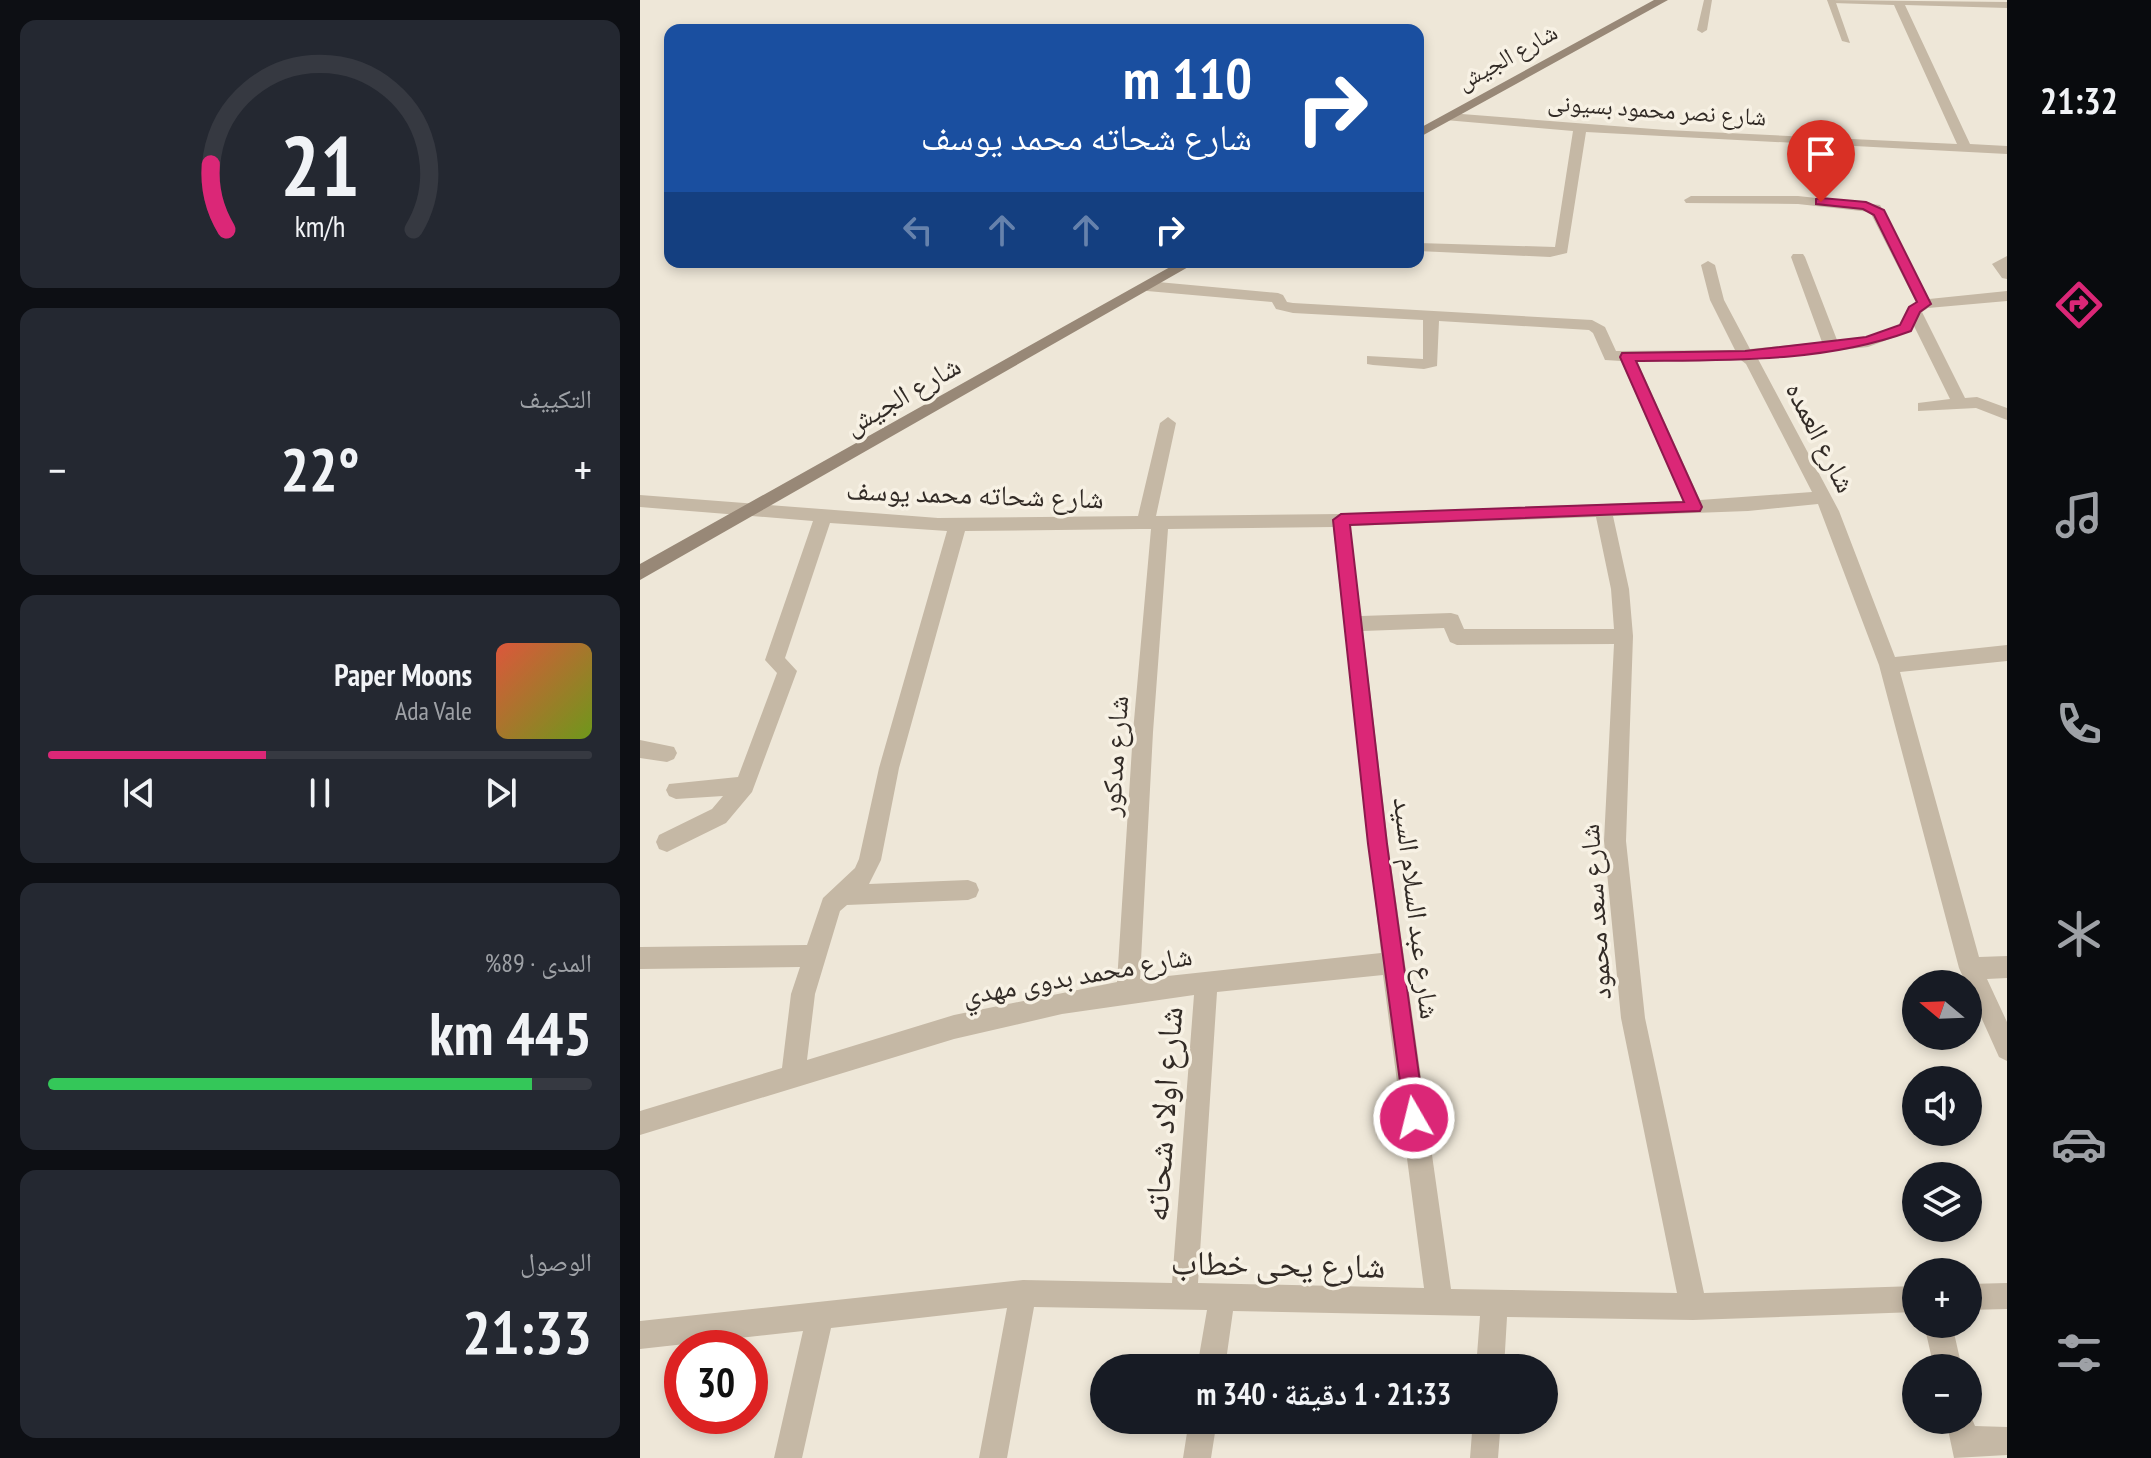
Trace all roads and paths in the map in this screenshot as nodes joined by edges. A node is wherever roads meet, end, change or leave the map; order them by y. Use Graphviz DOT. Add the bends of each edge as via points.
graph roads {
  1 [pos="1662,0"];
  2 [pos="1708,0"];
  3 [pos="1832,0"];
  4 [pos="1898,2"];
  5 [pos="2007,5"];
  6 [pos="1702,30"];
  7 [pos="1847,41"];
  8 [pos="1449,117"];
  9 [pos="1580,127"];
  10 [pos="1424,131"];
  11 [pos="1966,149"];
  12 [pos="2007,150"];
  13 [pos="1691,200"];
  14 [pos="1424,247"];
  15 [pos="1798,257"];
  16 [pos="2007,260"];
  17 [pos="1708,265"];
  18 [pos="1179,268"];
  19 [pos="2007,275"];
  20 [pos="1147,286"];
  21 [pos="2007,296"];
  22 [pos="1919,307"];
  23 [pos="1431,316"];
  24 [pos="1832,348"];
  25 [pos="1745,355"];
  26 [pos="1627,357"];
  27 [pos="1373,360"];
  28 [pos="1960,404"];
  29 [pos="1924,407"];
  30 [pos="2007,414"];
  31 [pos="1168,423"];
  32 [pos="1823,497"];
  33 [pos="640,501"];
  34 [pos="1694,507"];
  35 [pos="756,508"];
  36 [pos="1603,510"];
  37 [pos="824,515"];
  38 [pos="1341,520"];
  39 [pos="958,524"];
  40 [pos="1152,524"];
  41 [pos="640,573"];
  42 [pos="1353,624"];
  43 [pos="1624,636"];
  44 [pos="2007,653"];
  45 [pos="1889,665"];
  46 [pos="640,749"];
  47 [pos="667,753"];
  48 [pos="745,786"];
  49 [pos="676,790"];
  50 [pos="667,842"];
  51 [pos="968,890"];
  52 [pos="839,895"];
  53 [pos="815,956"];
  54 [pos="640,958"];
  55 [pos="1393,963"];
  56 [pos="2007,967"];
  57 [pos="1970,968"];
  58 [pos="1206,983"];
  59 [pos="1128,992"];
  60 [pos="2007,1049"];
  61 [pos="793,1078"];
  62 [pos="640,1123"];
  63 [pos="1023,1293"];
  64 [pos="2007,1296"];
  65 [pos="1982,1297"];
  66 [pos="1184,1298"];
  67 [pos="1222,1298"];
  68 [pos="1902,1300"];
  69 [pos="1440,1304"];
  70 [pos="1494,1304"];
  71 [pos="1693,1307"];
  72 [pos="820,1315"];
  73 [pos="640,1335"];
  74 [pos="1213,1354"];
  75 [pos="1491,1354"];
  76 [pos="1201,1434"];
  77 [pos="1486,1434"];
  78 [pos="1964,1439"];
  79 [pos="2007,1441"];
  80 [pos="788,1458"];
  81 [pos="993,1458"];
  82 [pos="1197,1458"];
  83 [pos="1484,1458"];
  1 -- 8 [label="street, شارع الجيش"];
  2 -- 6 [label="lane"];
  3 -- 4 [label="street"];
  3 -- 7 [label="lane"];
  4 -- 5 [label="street"];
  4 -- 11 [label="street"];
  8 -- 9 [label="street, شارع نصر محمود بسيونى"];
  8 -- 10 [label="street, شارع الجيش"];
  9 -- 11 [label="street, شارع نصر محمود بسيونى"];
  9 -- 14 [label="street" via="1562,250"];
  11 -- 12 [label="street, شارع نصر محمود بسيونى"];
  13 -- 22 [label="street" via="1798,200 1875,208"];
  15 -- 24 [label="street"];
  16 -- 19 [label="street" via="1999,264"];
  17 -- 25 [label="street, شارع العمده" via="1717,300"];
  18 -- 20 [label="street, شارع الجيش"];
  20 -- 23 [label="street" via="1278,298 1281,306 1293,308"];
  20 -- 35 [label="street, شارع الجيش"];
  21 -- 22 [label="street"];
  22 -- 24 [label="street" via="1906,328"];
  22 -- 28 [label="street"];
  23 -- 26 [label="street" via="1592,325 1600,330 1610,356"];
  23 -- 27 [label="street" via="1431,362"];
  24 -- 25 [label="street"];
  25 -- 26 [label="street"];
  25 -- 32 [label="street, شارع العمده"];
  26 -- 34 [label="street"];
  28 -- 29 [label="street"];
  28 -- 30 [label="street" via="1977,402"];
  31 -- 40 [label="street"];
  32 -- 34 [label="street, شارع شحاته محمد يوسف"];
  32 -- 45 [label="street, شارع العمده"];
  33 -- 35 [label="street, شارع شحاته محمد يوسف"];
  34 -- 36 [label="street, شارع شحاته محمد يوسف"];
  35 -- 37 [label="street, شارع شحاته محمد يوسف"];
  35 -- 41 [label="street, شارع الجيش"];
  36 -- 38 [label="street, شارع شحاته محمد يوسف"];
  36 -- 43 [label="street, شارع سعد محمود"];
  37 -- 39 [label="street, شارع شحاته محمد يوسف"];
  37 -- 48 [label="street" via="775,660 787,668 786,674"];
  38 -- 40 [label="street, شارع شحاته محمد يوسف"];
  38 -- 42 [label="street, شارع عبد السلام السيد"];
  39 -- 40 [label="street, شارع شحاته محمد يوسف"];
  39 -- 52 [label="street" via="889,768 870,860 863,875"];
  40 -- 59 [label="street, شارع مدكور"];
  42 -- 43 [label="street" via="1451,620 1457,637"];
  42 -- 55 [label="street, شارع عبد السلام السيد"];
  43 -- 71 [label="street, شارع سعد محمود" via="1615,841 1631,1003"];
  44 -- 45 [label="street"];
  45 -- 57 [label="street, شارع العمده"];
  46 -- 47 [label="street"];
  48 -- 49 [label="street"];
  48 -- 50 [label="street" via="719,816"];
  51 -- 52 [label="street"];
  52 -- 53 [label="street"];
  53 -- 54 [label="street"];
  53 -- 61 [label="street" via="803,994"];
  55 -- 58 [label="street, شارع محمد بدوى مهدي"];
  55 -- 69 [label="street, شارع عبد السلام السيد"];
  56 -- 57 [label="street"];
  57 -- 60 [label="street, شارع العمده"];
  58 -- 59 [label="street, شارع محمد بدوى مهدي"];
  58 -- 66 [label="street, شارع اولاد شحاته"];
  59 -- 61 [label="street, شارع محمد بدوى مهدي" via="953,1027"];
  61 -- 62 [label="street, شارع محمد بدوى مهدي"];
  63 -- 66 [label="street, شارع يحى خطاب"];
  63 -- 72 [label="street, شارع يحى خطاب"];
  63 -- 81 [label="street"];
  64 -- 65 [label="street"];
  66 -- 67 [label="street, شارع يحى خطاب"];
  67 -- 69 [label="street, شارع يحى خطاب"];
  67 -- 74 [label="street"];
  68 -- 71 [label="street, شارع يحى خطاب"];
  69 -- 70 [label="street, شارع يحى خطاب"];
  70 -- 71 [label="street, شارع يحى خطاب"];
  70 -- 75 [label="street"];
  72 -- 73 [label="street, شارع يحى خطاب"];
  72 -- 80 [label="street"];
  76 -- 82 [label="street"];
  77 -- 83 [label="street"];
  78 -- 79 [label="street"];
}
